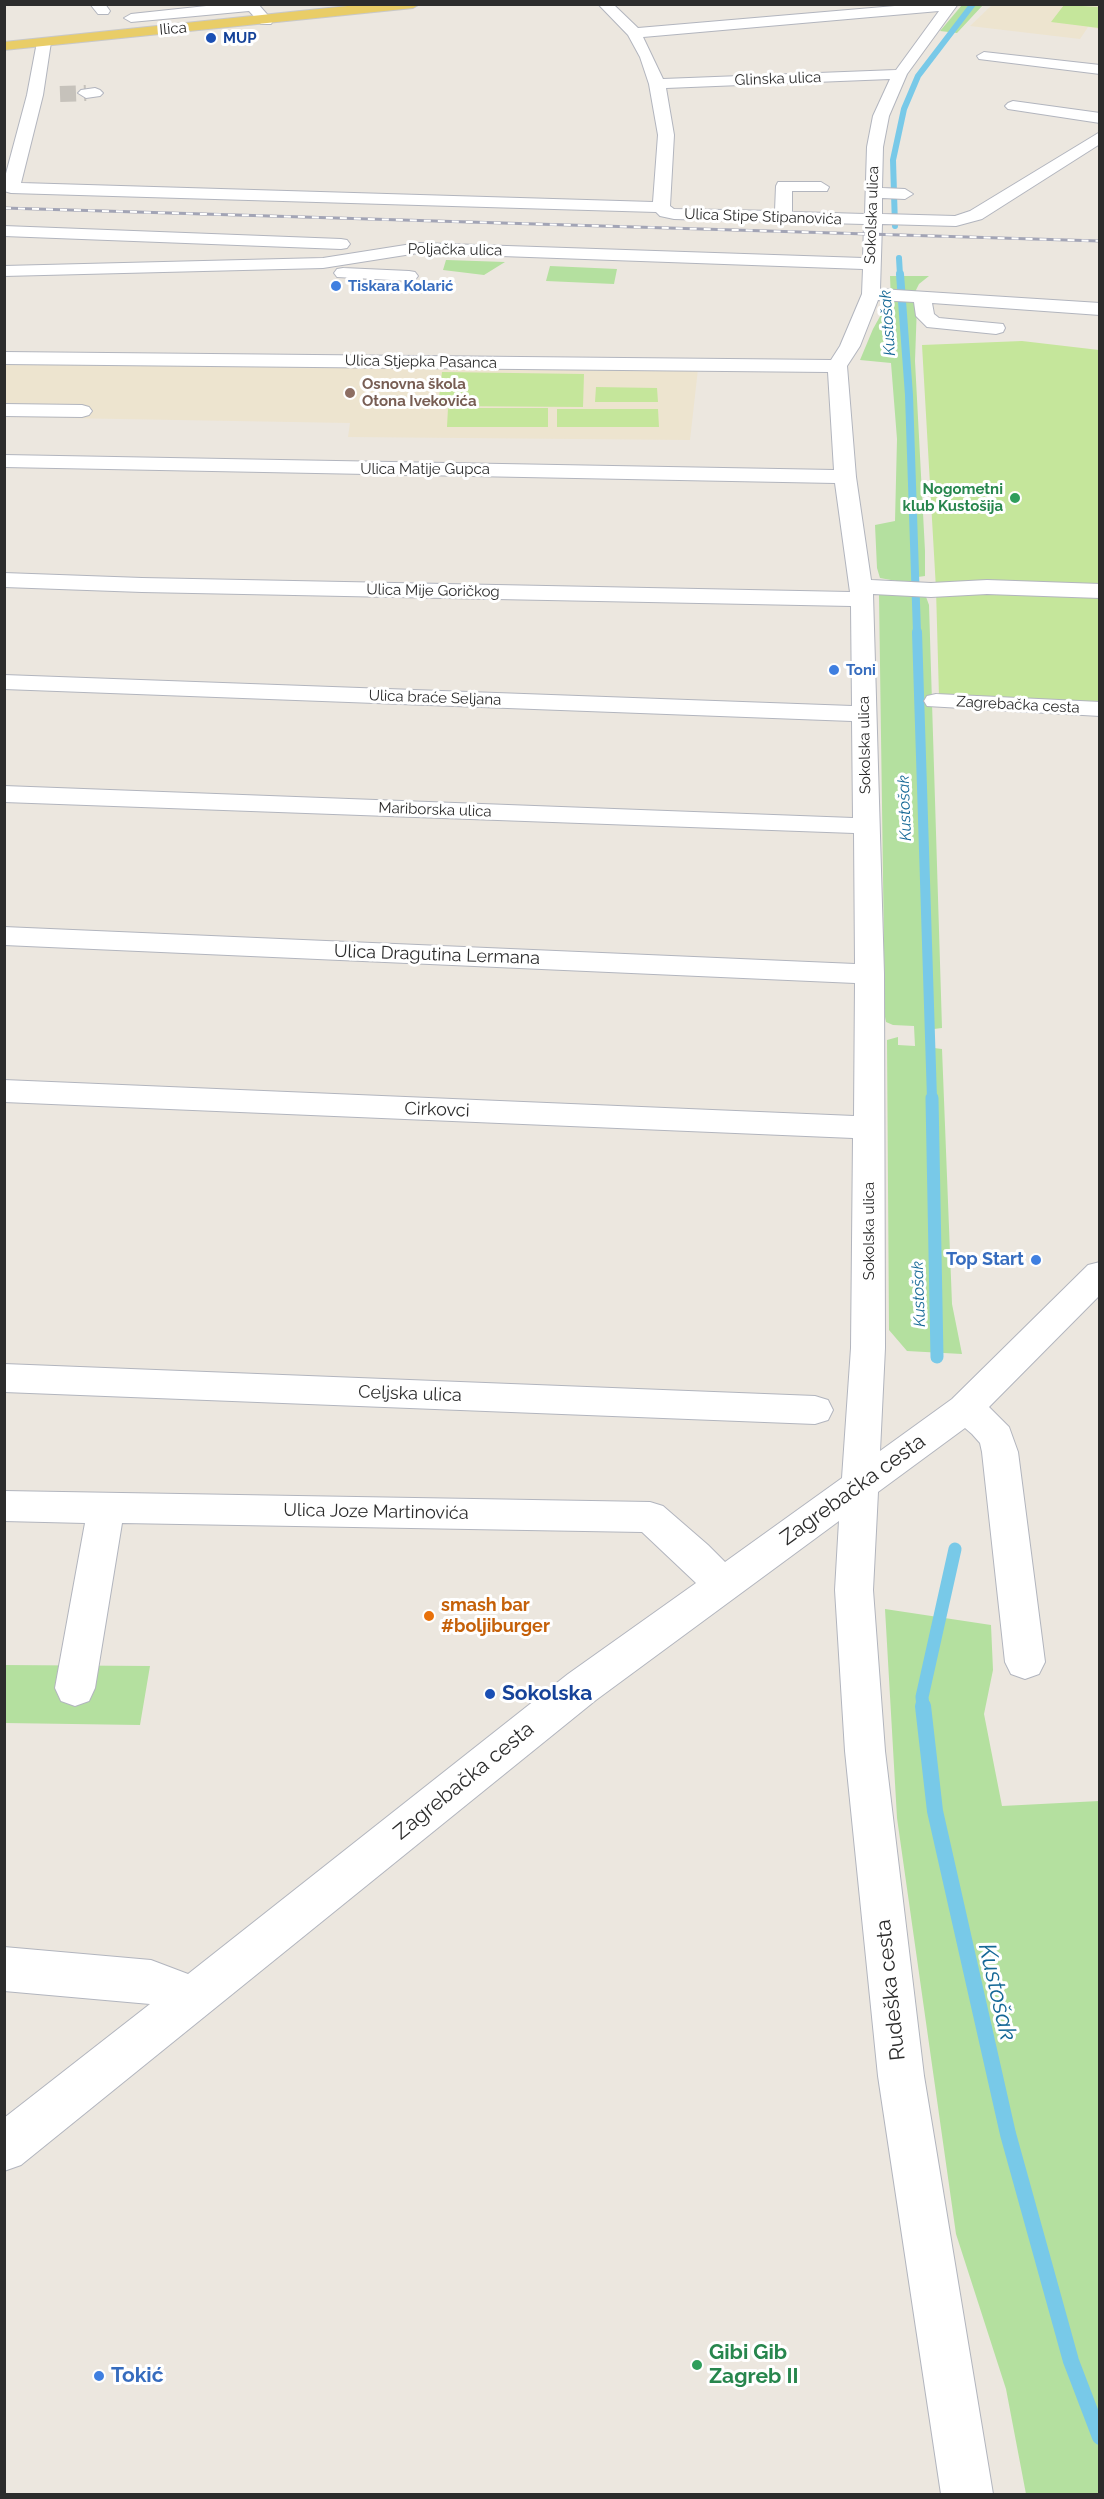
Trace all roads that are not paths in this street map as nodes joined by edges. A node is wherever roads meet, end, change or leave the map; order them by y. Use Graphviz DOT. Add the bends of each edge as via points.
graph roads {
  1 [pos="413,4"];
  2 [pos="605,4"];
  3 [pos="951,5"];
  4 [pos="376,7"];
  5 [pos="131,18"];
  6 [pos="266,21"];
  7 [pos="634,33"];
  8 [pos="44,42"];
  9 [pos="4,46"];
  10 [pos="984,56"];
  11 [pos="1100,70"];
  12 [pos="900,74"];
  13 [pos="657,84"];
  14 [pos="1026,88"];
  15 [pos="55,94"];
  16 [pos="35,95"];
  17 [pos="1013,106"];
  18 [pos="1001,118"];
  19 [pos="1100,118"];
  20 [pos="1100,137"];
  21 [pos="1076,153"];
  22 [pos="1100,156"];
  23 [pos="10,179"];
  24 [pos="821,187"];
  25 [pos="878,193"];
  26 [pos="903,194"];
  27 [pos="662,207"];
  28 [pos="783,218"];
  29 [pos="886,221"];
  30 [pos="4,231"];
  31 [pos="393,250"];
  32 [pos="288,264"];
  33 [pos="870,264"];
  34 [pos="4,271"];
  35 [pos="409,276"];
  36 [pos="880,295"];
  37 [pos="918,296"];
  38 [pos="1100,309"];
  39 [pos="996,328"];
  40 [pos="4,358"];
  41 [pos="78,358"];
  42 [pos="837,366"];
  43 [pos="4,410"];
  44 [pos="54,411"];
  45 [pos="82,411"];
  46 [pos="4,461"];
  47 [pos="845,477"];
  48 [pos="4,580"];
  49 [pos="1100,591"];
  50 [pos="861,593"];
  51 [pos="4,682"];
  52 [pos="936,701"];
  53 [pos="1100,709"];
  54 [pos="865,714"];
  55 [pos="4,794"];
  56 [pos="866,826"];
  57 [pos="4,936"];
  58 [pos="870,974"];
  59 [pos="4,1091"];
  60 [pos="869,1128"];
  61 [pos="1100,1274"];
  62 [pos="4,1378"];
  63 [pos="965,1409"];
  64 [pos="815,1410"];
  65 [pos="862,1481"];
  66 [pos="4,1506"];
  67 [pos="106,1508"];
  68 [pos="721,1584"];
  69 [pos="1025,1662"];
  70 [pos="75,1688"];
  71 [pos="4,1969"];
  72 [pos="186,2003"];
  73 [pos="4,2148"];
  74 [pos="968,2494"];
  1 -- 4 [label="main road, Ilica"];
  2 -- 7 [label="street, Ulica Stipe Stipanovića"];
  3 -- 7 [label="street"];
  3 -- 12 [label="street, Sokolska ulica"];
  4 -- 6 [label="main road, Ilica"];
  5 -- 6 [label="street" via="252,6"];
  6 -- 8 [label="main road, Ilica"];
  7 -- 13 [label="street, Ulica Stipe Stipanovića"];
  8 -- 9 [label="main road, Ilica"];
  8 -- 16 [label="street"];
  10 -- 11 [label="street"];
  12 -- 13 [label="street, Glinska ulica"];
  12 -- 25 [label="street, Sokolska ulica" via="877,132"];
  13 -- 27 [label="street, Ulica Stipe Stipanovića" via="666,135"];
  14 -- 17 [label="street"];
  15 -- 16 [label="street"];
  16 -- 23 [label="street"];
  17 -- 18 [label="street"];
  17 -- 19 [label="street"];
  20 -- 21 [label="street, Ulica Stipe Stipanovića"];
  21 -- 22 [label="street"];
  21 -- 29 [label="street, Ulica Stipe Stipanovića" via="976,215 950,222"];
  23 -- 27 [label="street"];
  24 -- 28 [label="street" via="784,186"];
  25 -- 26 [label="street"];
  25 -- 29 [label="street, Sokolska ulica"];
  27 -- 28 [label="street, Ulica Stipe Stipanovića" via="674,214"];
  28 -- 29 [label="street, Ulica Stipe Stipanovića"];
  29 -- 33 [label="street, Sokolska ulica"];
  30 -- 31 [label="street" via="320,242"];
  31 -- 32 [label="street, Poljačka ulica" via="350,260"];
  31 -- 33 [label="street, Poljačka ulica"];
  32 -- 34 [label="street, Poljačka ulica"];
  32 -- 35 [label="street" via="296,272"];
  33 -- 36 [label="street, Sokolska ulica"];
  36 -- 37 [label="street"];
  36 -- 42 [label="street, Sokolska ulica"];
  37 -- 38 [label="street"];
  37 -- 39 [label="street" via="925,316 934,323"];
  40 -- 41 [label="street, Ulica Stjepka Pasanca"];
  41 -- 42 [label="street, Ulica Stjepka Pasanca"];
  41 -- 44 [label="street"];
  42 -- 47 [label="street, Sokolska ulica"];
  43 -- 44 [label="street"];
  44 -- 45 [label="street"];
  46 -- 47 [label="street, Ulica Matije Gupca"];
  47 -- 50 [label="street, Sokolska ulica"];
  48 -- 50 [label="street, Ulica Mije Goričkog" via="154,586"];
  49 -- 50 [label="street, Ulica Mije Goričkog" via="987,587 897,588"];
  50 -- 54 [label="street, Sokolska ulica"];
  51 -- 54 [label="street, Ulica braće Seljana"];
  52 -- 53 [label="street, Zagrebačka cesta"];
  54 -- 56 [label="street, Sokolska ulica"];
  55 -- 56 [label="street, Mariborska ulica"];
  56 -- 58 [label="street, Sokolska ulica"];
  57 -- 58 [label="street, Ulica Dragutina Lermana"];
  58 -- 60 [label="street, Sokolska ulica"];
  59 -- 60 [label="street, Cirkovci"];
  60 -- 65 [label="street, Sokolska ulica" via="868,1348"];
  61 -- 63 [label="street, Zagrebačka cesta"];
  62 -- 64 [label="street, Celjska ulica"];
  63 -- 65 [label="street, Zagrebačka cesta"];
  63 -- 69 [label="street" via="986,1424 996,1437 1000,1452"];
  65 -- 68 [label="street, Zagrebačka cesta"];
  65 -- 74 [label="street, Rudeška cesta" via="854,1590 866,1763 901,2076"];
  66 -- 67 [label="street, Ulica Joze Martinovića"];
  67 -- 68 [label="street, Ulica Joze Martinovića" via="650,1517"];
  67 -- 70 [label="street"];
  68 -- 72 [label="street, Zagrebačka cesta" via="582,1687"];
  71 -- 72 [label="street" via="151,1982 172,1989"];
  72 -- 73 [label="street, Zagrebačka cesta"];
}
